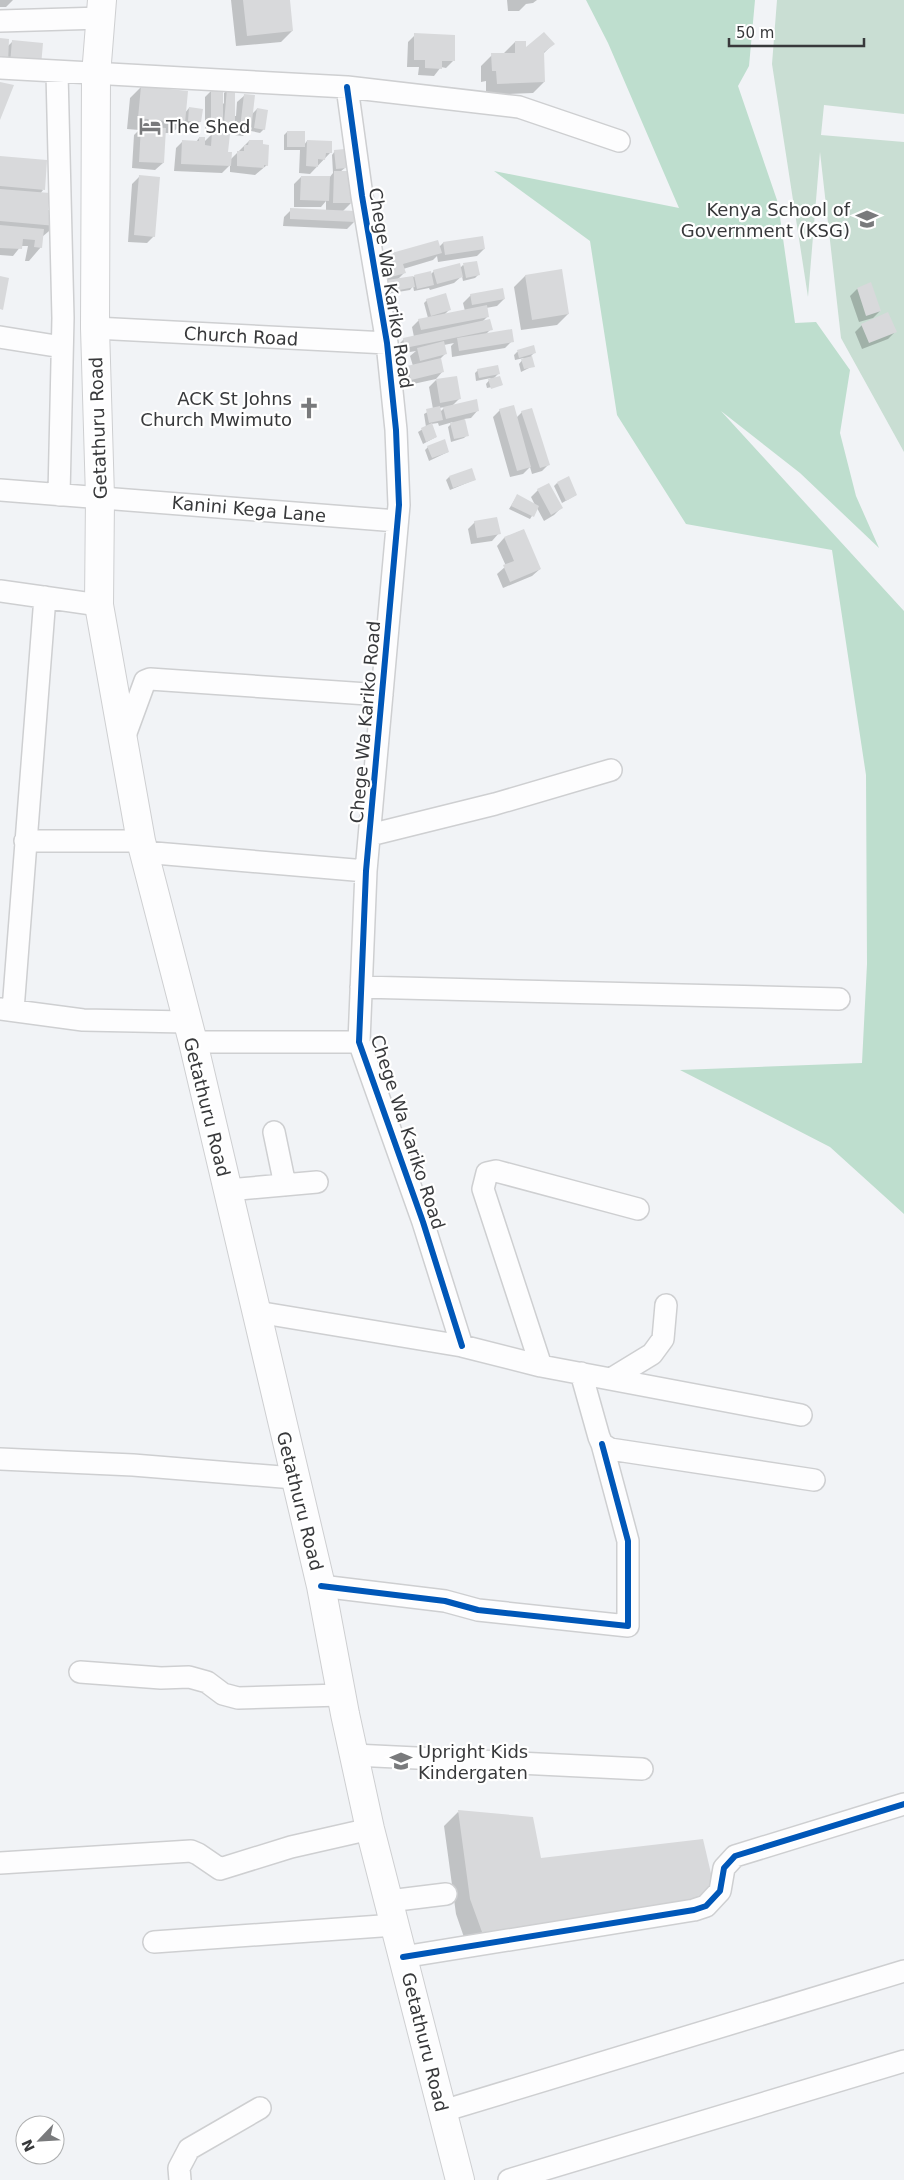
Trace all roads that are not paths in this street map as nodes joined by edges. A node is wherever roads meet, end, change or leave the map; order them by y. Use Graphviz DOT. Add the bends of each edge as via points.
graph roads {
  1 [pos="102,9"];
  2 [pos="0,21"];
  3 [pos="0,68"];
  4 [pos="58,72"];
  5 [pos="96,75"];
  6 [pos="347,87"];
  7 [pos="619,141"];
  8 [pos="95,328"];
  9 [pos="0,337"];
  10 [pos="387,343"];
  11 [pos="62,347"];
  12 [pos="0,490"];
  13 [pos="59,495"];
  14 [pos="100,497"];
  15 [pos="397,521"];
  16 [pos="0,590"];
  17 [pos="45,597"];
  18 [pos="99,605"];
  19 [pos="382,695"];
  20 [pos="123,741"];
  21 [pos="611,770"];
  22 [pos="370,835"];
  23 [pos="25,842"];
  24 [pos="142,846"];
  25 [pos="366,871"];
  26 [pos="361,987"];
  27 [pos="840,999"];
  28 [pos="7,1009"];
  29 [pos="189,1032"];
  30 [pos="359,1042"];
  31 [pos="274,1132"];
  32 [pos="317,1182"];
  33 [pos="285,1184"];
  34 [pos="228,1190"];
  35 [pos="638,1209"];
  36 [pos="666,1305"];
  37 [pos="257,1312"];
  38 [pos="462,1346"];
  39 [pos="541,1366"];
  40 [pos="581,1373"];
  41 [pos="611,1380"];
  42 [pos="801,1415"];
  43 [pos="602,1444"];
  44 [pos="0,1459"];
  45 [pos="294,1478"];
  46 [pos="814,1480"];
  47 [pos="321,1586"];
  48 [pos="80,1672"];
  49 [pos="341,1695"];
  50 [pos="354,1755"];
  51 [pos="642,1769"];
  52 [pos="904,1804"];
  53 [pos="370,1829"];
  54 [pos="0,1863"];
  55 [pos="446,1894"];
  56 [pos="392,1913"];
  57 [pos="154,1942"];
  58 [pos="403,1957"];
  59 [pos="904,1971"];
  60 [pos="904,2061"];
  61 [pos="260,2108"];
  62 [pos="443,2111"];
  63 [pos="180,2180"];
  64 [pos="460,2180"];
  65 [pos="509,2180"];
  1 -- 2 [label="street"];
  1 -- 5 [label="main road, Getathuru Road"];
  3 -- 4 [label="street"];
  4 -- 5 [label="street"];
  4 -- 11 [label="street"];
  5 -- 6 [label="street"];
  5 -- 8 [label="main road, Getathuru Road"];
  6 -- 7 [label="street" via="519,107"];
  6 -- 10 [label="street, Chege Wa Kariko Road"];
  8 -- 10 [label="street, Church Road"];
  8 -- 14 [label="main road, Getathuru Road"];
  9 -- 11 [label="street"];
  10 -- 15 [label="street, Chege Wa Kariko Road" via="396,430"];
  11 -- 13 [label="street"];
  12 -- 13 [label="street, Kanini Kega Lane"];
  13 -- 14 [label="street, Kanini Kega Lane"];
  14 -- 15 [label="street, Kanini Kega Lane"];
  14 -- 18 [label="main road, Getathuru Road"];
  15 -- 19 [label="street, Chege Wa Kariko Road"];
  16 -- 17 [label="street"];
  17 -- 18 [label="street"];
  17 -- 23 [label="street"];
  18 -- 20 [label="main road, Getathuru Road"];
  19 -- 20 [label="street, Chege Wa Kariko Road" via="150,679 145,681"];
  19 -- 22 [label="street, Chege Wa Kariko Road"];
  20 -- 24 [label="main road, Getathuru Road"];
  21 -- 22 [label="street" via="495,804"];
  22 -- 25 [label="street, Chege Wa Kariko Road"];
  23 -- 24 [label="street"];
  23 -- 28 [label="street"];
  24 -- 25 [label="street"];
  24 -- 29 [label="main road, Getathuru Road"];
  25 -- 26 [label="street, Chege Wa Kariko Road"];
  26 -- 27 [label="street"];
  26 -- 30 [label="street, Chege Wa Kariko Road"];
  28 -- 29 [label="street"];
  29 -- 30 [label="street"];
  29 -- 34 [label="main road, Getathuru Road"];
  30 -- 38 [label="street, Chege Wa Kariko Road" via="423,1222"];
  31 -- 33 [label="street"];
  32 -- 33 [label="street"];
  33 -- 34 [label="street"];
  34 -- 37 [label="main road, Getathuru Road"];
  35 -- 39 [label="street" via="496,1171 487,1173 483,1189"];
  36 -- 41 [label="street" via="663,1339 652,1354"];
  37 -- 38 [label="street"];
  37 -- 45 [label="main road, Getathuru Road"];
  38 -- 39 [label="street"];
  39 -- 40 [label="street"];
  40 -- 41 [label="street"];
  40 -- 43 [label="street"];
  41 -- 42 [label="street"];
  43 -- 46 [label="street" via="610,1449"];
  43 -- 47 [label="street" via="628,1541 628,1626 478,1610 445,1601"];
  44 -- 45 [label="street" via="132,1465"];
  45 -- 47 [label="main road, Getathuru Road"];
  47 -- 49 [label="main road, Getathuru Road"];
  48 -- 49 [label="street" via="189,1677 238,1698"];
  49 -- 50 [label="main road, Getathuru Road"];
  50 -- 51 [label="street"];
  50 -- 53 [label="main road, Getathuru Road"];
  52 -- 58 [label="street" via="735,1856 724,1868 720,1891 706,1906 694,1910"];
  53 -- 54 [label="street" via="291,1847 220,1869 191,1852"];
  53 -- 56 [label="main road, Getathuru Road"];
  55 -- 56 [label="street"];
  56 -- 57 [label="street"];
  56 -- 58 [label="main road, Getathuru Road"];
  58 -- 62 [label="main road, Getathuru Road"];
  59 -- 62 [label="street"];
  60 -- 65 [label="street"];
  61 -- 63 [label="street" via="189,2149 179,2168"];
  62 -- 64 [label="main road, Getathuru Road"];
}
